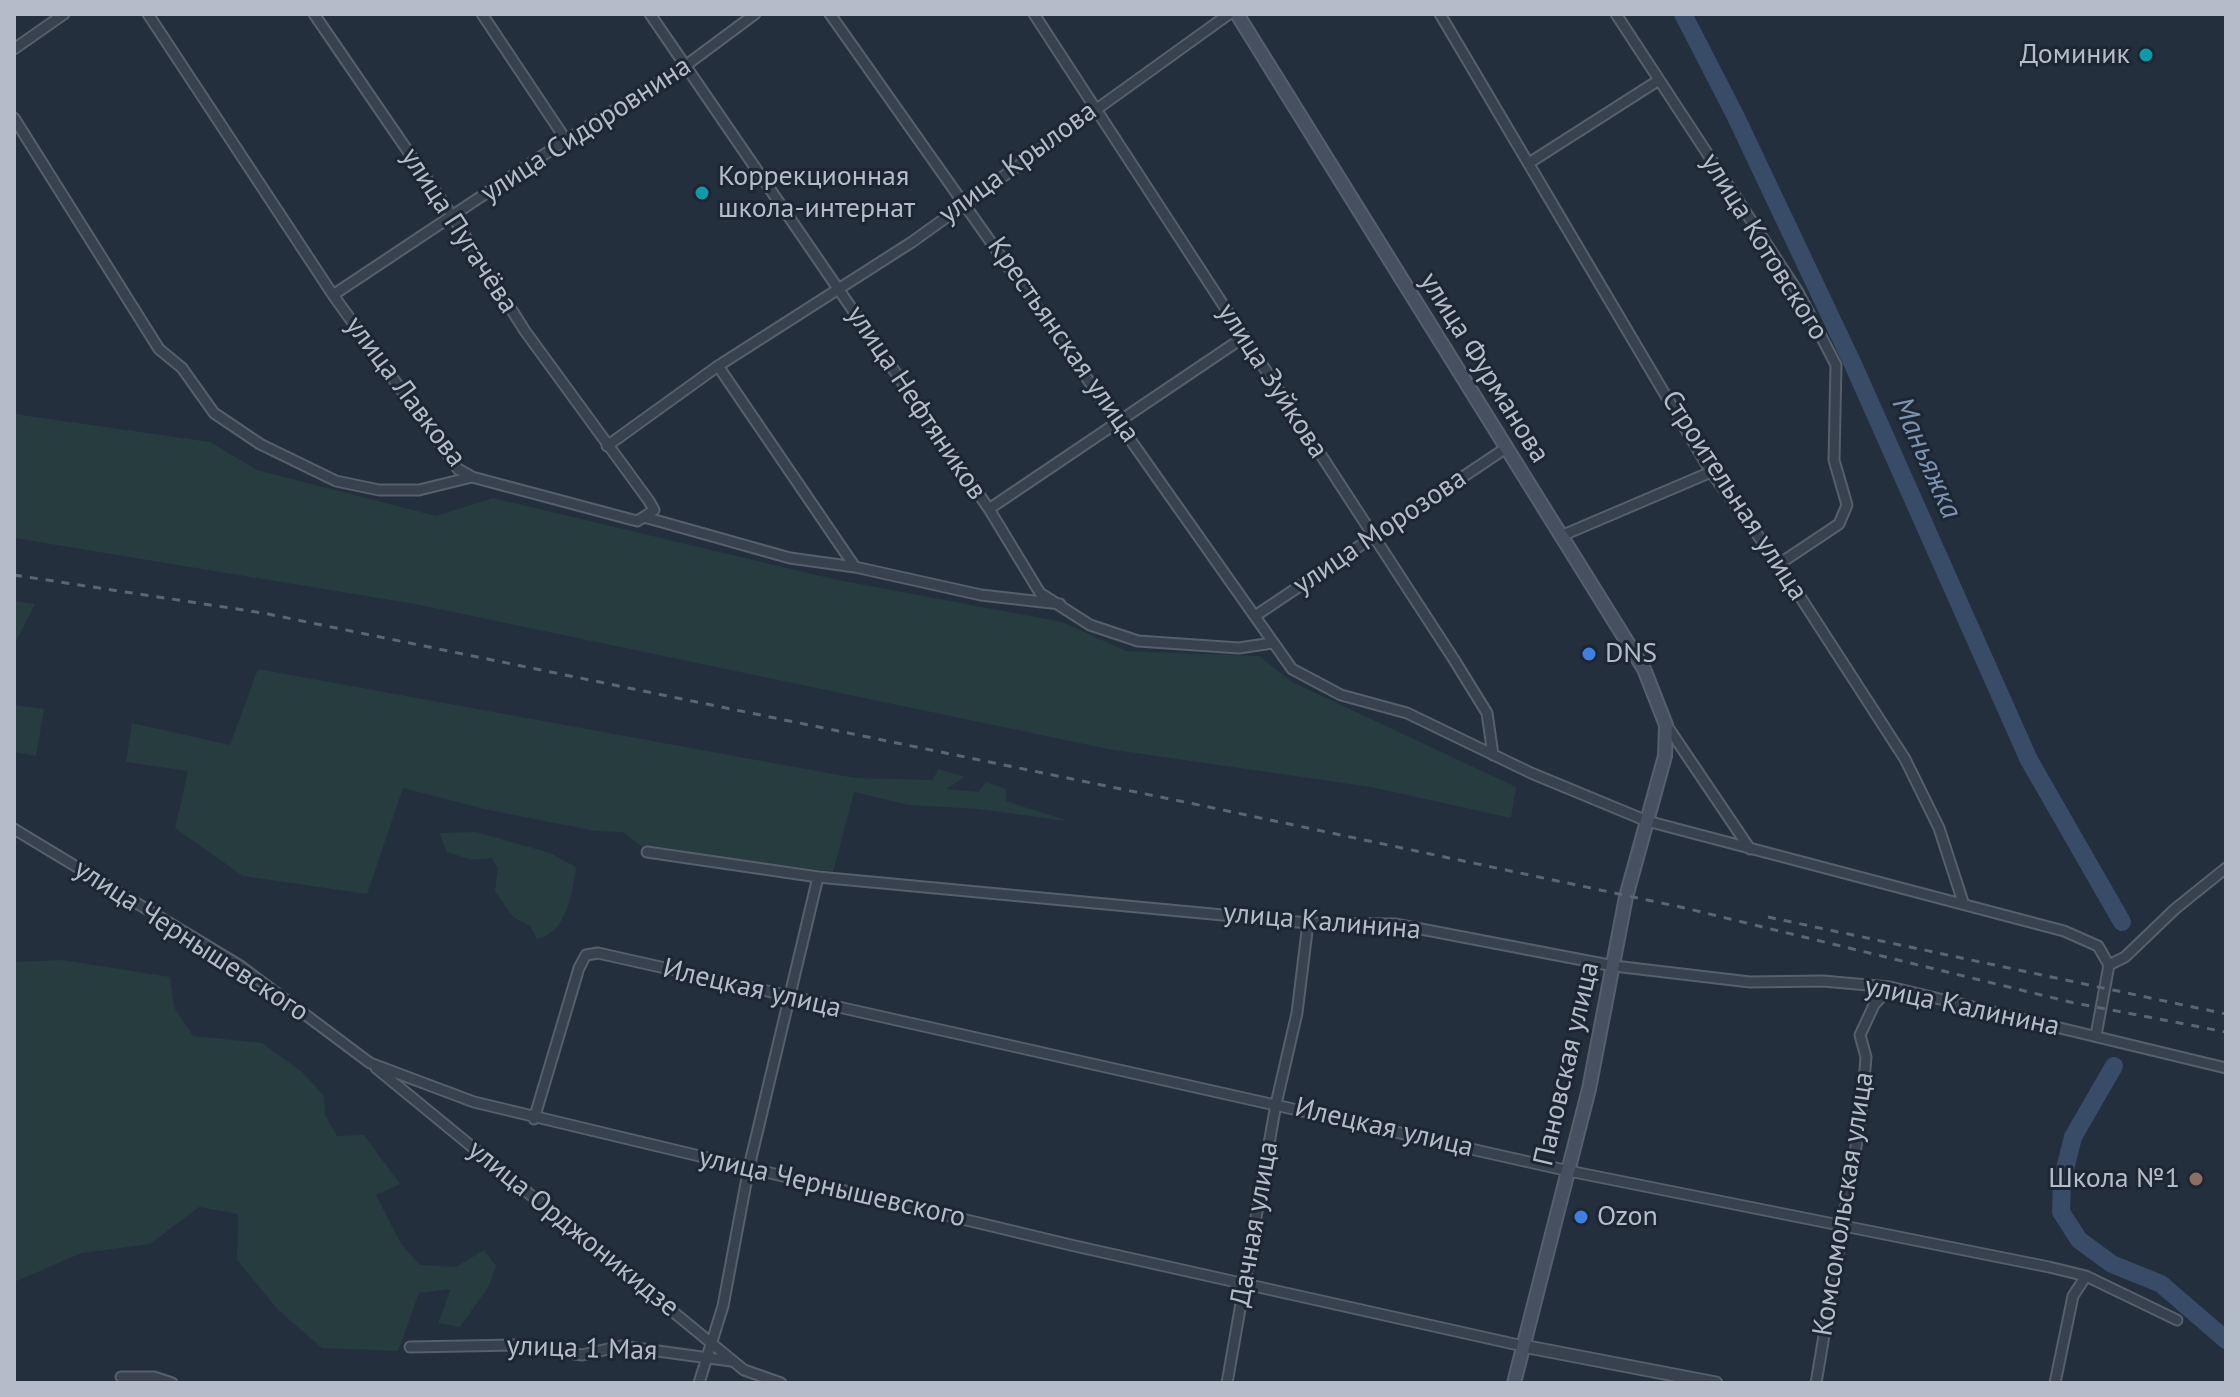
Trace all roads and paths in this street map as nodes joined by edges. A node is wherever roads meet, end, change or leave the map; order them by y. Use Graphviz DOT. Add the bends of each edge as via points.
graph roads {
  1 [pos="64,14"];
  2 [pos="148,14"];
  3 [pos="314,14"];
  4 [pos="482,14"];
  5 [pos="650,14"];
  6 [pos="755,14"];
  7 [pos="830,14"];
  8 [pos="1034,14"];
  9 [pos="1229,14"];
  10 [pos="1237,14"];
  11 [pos="1440,14"];
  12 [pos="1616,14"];
  13 [pos="14,49"];
  14 [pos="685,66"];
  15 [pos="1659,80"];
  16 [pos="1096,107"];
  17 [pos="14,118"];
  18 [pos="566,140"];
  19 [pos="1529,163"];
  20 [pos="965,200"];
  21 [pos="453,217"];
  22 [pos="839,289"];
  23 [pos="333,295"];
  24 [pos="1244,337"];
  25 [pos="718,366"];
  26 [pos="1120,421"];
  27 [pos="607,446"];
  28 [pos="1506,448"];
  29 [pos="1711,472"];
  30 [pos="472,477"];
  31 [pos="989,509"];
  32 [pos="644,517"];
  33 [pos="1372,535"];
  34 [pos="1561,536"];
  35 [pos="1779,564"];
  36 [pos="855,567"];
  37 [pos="1060,604"];
  38 [pos="1255,616"];
  39 [pos="1272,643"];
  40 [pos="1666,725"];
  41 [pos="1493,755"];
  42 [pos="1665,756"];
  43 [pos="1647,821"];
  44 [pos="14,829"];
  45 [pos="1750,849"];
  46 [pos="647,852"];
  47 [pos="2226,868"];
  48 [pos="818,877"];
  49 [pos="1963,902"];
  50 [pos="1308,923"];
  51 [pos="2109,965"];
  52 [pos="1614,966"];
  53 [pos="1890,987"];
  54 [pos="790,999"];
  55 [pos="2096,1035"];
  56 [pos="370,1063"];
  57 [pos="2226,1068"];
  58 [pos="1276,1104"];
  59 [pos="534,1119"];
  60 [pos="749,1167"];
  61 [pos="1569,1171"];
  62 [pos="1844,1228"];
  63 [pos="2086,1276"];
  64 [pos="1246,1285"];
  65 [pos="2177,1320"];
  66 [pos="710,1341"];
  67 [pos="1523,1346"];
  68 [pos="410,1347"];
  69 [pos="707,1357"];
  70 [pos="735,1362"];
  71 [pos="121,1377"];
  72 [pos="172,1383"];
  73 [pos="699,1383"];
  74 [pos="781,1383"];
  75 [pos="1227,1383"];
  76 [pos="1514,1383"];
  77 [pos="1716,1383"];
  78 [pos="1816,1383"];
  79 [pos="2055,1383"];
  1 -- 13 [label="street"];
  2 -- 23 [label="street, улица Лавкова"];
  3 -- 21 [label="street, улица Пугачёва"];
  4 -- 18 [label="street"];
  5 -- 14 [label="street, улица Нефтяников"];
  6 -- 14 [label="street, улица Сидоровнина"];
  7 -- 20 [label="street, Крестьянская улица"];
  8 -- 16 [label="street, улица Зуйкова"];
  9 -- 16 [label="street, улица Крылова"];
  10 -- 28 [label="main road, улица Фурманова"];
  11 -- 19 [label="street, Строительная улица"];
  12 -- 15 [label="street, улица Котовского"];
  14 -- 18 [label="street, улица Сидоровнина"];
  14 -- 22 [label="street, улица Нефтяников"];
  15 -- 19 [label="street"];
  15 -- 35 [label="street, улица Котовского" via="1798,292 1836,365 1834,460 1847,505 1839,524"];
  16 -- 20 [label="street, улица Крылова"];
  16 -- 24 [label="street, улица Зуйкова"];
  17 -- 30 [label="street" via="159,349 182,368 214,413 260,444 336,481 379,490 419,490"];
  18 -- 21 [label="street, улица Сидоровнина"];
  19 -- 29 [label="street, Строительная улица"];
  20 -- 22 [label="street, улица Крылова"];
  20 -- 26 [label="street, Крестьянская улица"];
  21 -- 23 [label="street, улица Сидоровнина"];
  21 -- 27 [label="street, улица Пугачёва"];
  22 -- 25 [label="street, улица Крылова"];
  22 -- 31 [label="street, улица Нефтяников"];
  23 -- 30 [label="street, улица Лавкова" via="447,456"];
  24 -- 26 [label="street"];
  24 -- 33 [label="street, улица Зуйкова"];
  25 -- 27 [label="street, улица Крылова"];
  25 -- 36 [label="street"];
  26 -- 31 [label="street"];
  26 -- 38 [label="street, Крестьянская улица"];
  27 -- 32 [label="street, улица Пугачёва" via="654,510"];
  28 -- 33 [label="street, улица Морозова"];
  28 -- 34 [label="main road, улица Фурманова"];
  29 -- 34 [label="street"];
  29 -- 35 [label="street, Строительная улица"];
  30 -- 32 [label="street, улица Лавкова" via="637,521"];
  31 -- 37 [label="street, улица Нефтяников" via="1040,593"];
  32 -- 36 [label="street, улица Лавкова" via="790,558"];
  33 -- 38 [label="street, улица Морозова"];
  33 -- 41 [label="street, улица Зуйкова" via="1487,713"];
  34 -- 40 [label="main road, улица Фурманова" via="1644,669"];
  35 -- 49 [label="street, Строительная улица" via="1911,771 1939,828"];
  36 -- 37 [label="street, улица Лавкова" via="981,595"];
  37 -- 39 [label="street, улица Нефтяников" via="1090,625 1138,641 1239,648"];
  38 -- 39 [label="street, Крестьянская улица"];
  39 -- 41 [label="street, Крестьянская улица" via="1292,669 1341,695 1407,713"];
  40 -- 42 [label="main road, улица Фурманова"];
  40 -- 45 [label="street"];
  41 -- 43 [label="street"];
  42 -- 43 [label="main road, Пановская улица"];
  43 -- 45 [label="street"];
  43 -- 52 [label="main road, Пановская улица"];
  44 -- 56 [label="street, улица Чернышевского" via="239,965"];
  45 -- 49 [label="street"];
  46 -- 48 [label="street, улица Калинина"];
  47 -- 51 [label="street" via="2125,957"];
  48 -- 50 [label="street, улица Калинина"];
  48 -- 54 [label="street"];
  49 -- 51 [label="street" via="2064,931 2098,946"];
  50 -- 52 [label="street, улица Калинина" via="1395,924"];
  50 -- 58 [label="street, Дачная улица" via="1297,1013"];
  51 -- 55 [label="street"];
  52 -- 53 [label="street, улица Калинина" via="1750,982"];
  52 -- 61 [label="main road, Пановская улица"];
  53 -- 55 [label="street, улица Калинина"];
  53 -- 62 [label="street, Комсомольская улица" via="1874,1005 1860,1035 1866,1057"];
  54 -- 58 [label="street, Илецкая улица"];
  54 -- 59 [label="street, Илецкая улица" via="598,953 586,955"];
  54 -- 60 [label="street"];
  55 -- 57 [label="street, улица Калинина"];
  56 -- 59 [label="street, улица Чернышевского"];
  56 -- 66 [label="street, улица Орджоникидзе"];
  58 -- 61 [label="street, Илецкая улица"];
  58 -- 64 [label="street, Дачная улица"];
  59 -- 60 [label="street, улица Чернышевского"];
  60 -- 64 [label="street, улица Чернышевского"];
  60 -- 66 [label="street" via="723,1306"];
  61 -- 62 [label="street, Илецкая улица"];
  61 -- 67 [label="main road, Пановская улица"];
  62 -- 63 [label="street, Илецкая улица"];
  62 -- 78 [label="street, Комсомольская улица"];
  63 -- 65 [label="street, Илецкая улица"];
  63 -- 79 [label="street" via="2073,1296"];
  64 -- 67 [label="street, улица Чернышевского"];
  64 -- 75 [label="street, Дачная улица"];
  66 -- 69 [label="street"];
  66 -- 70 [label="street, улица Орджоникидзе"];
  67 -- 76 [label="main road, Пановская улица"];
  67 -- 77 [label="street, улица Чернышевского"];
  68 -- 69 [label="street, улица 1 Мая" via="516,1345 582,1355 621,1346"];
  69 -- 70 [label="street, улица 1 Мая"];
  69 -- 73 [label="street"];
  70 -- 74 [label="street, улица Орджоникидзе"];
  71 -- 72 [label="street"];
}
